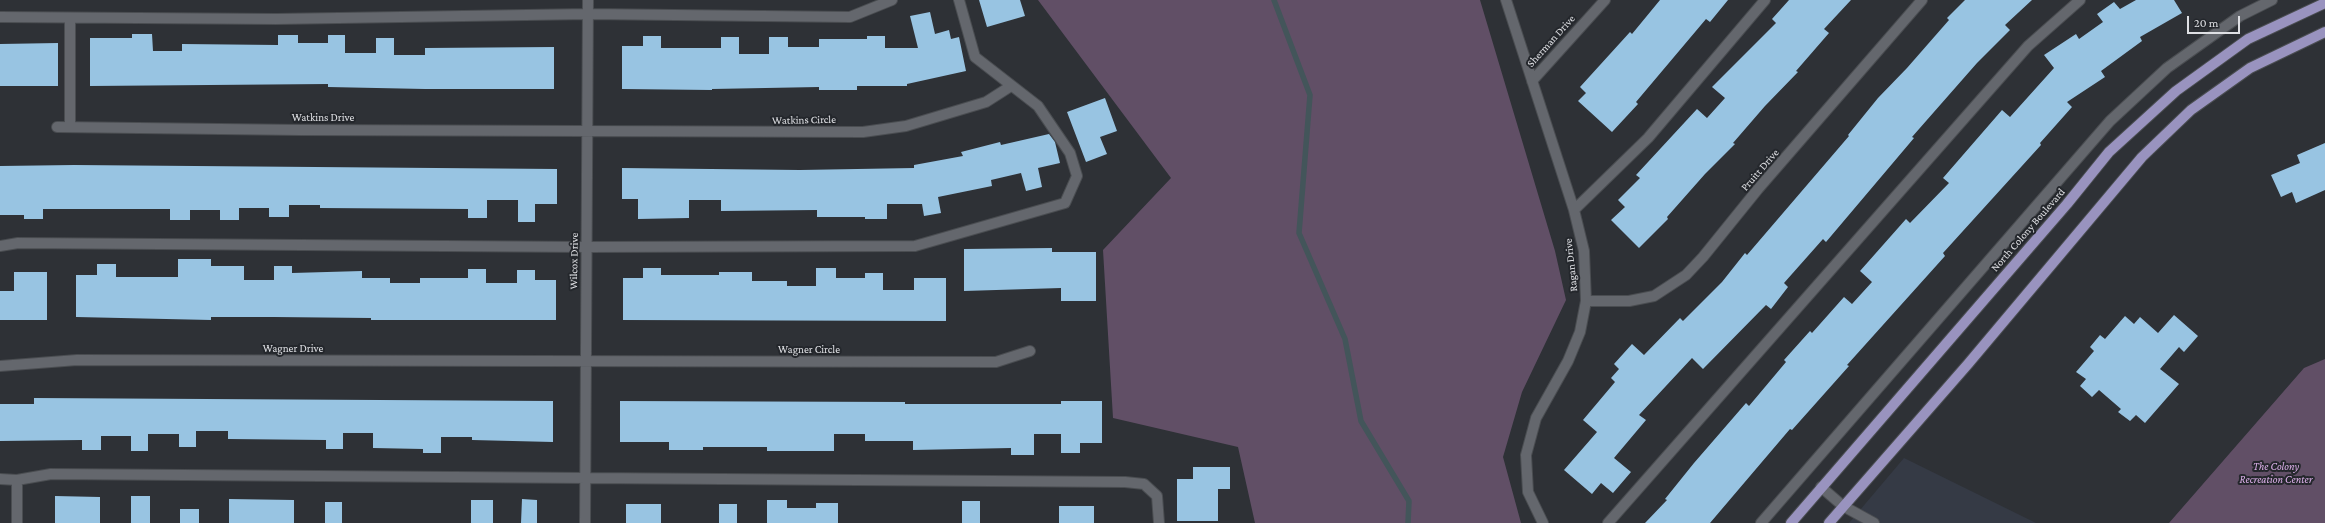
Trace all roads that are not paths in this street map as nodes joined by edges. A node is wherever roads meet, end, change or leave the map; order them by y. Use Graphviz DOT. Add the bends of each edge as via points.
graph roads {
  1 [pos="588,0"];
  2 [pos="892,0"];
  3 [pos="959,0"];
  4 [pos="1506,0"];
  5 [pos="1605,0"];
  6 [pos="1765,0"];
  7 [pos="1922,0"];
  8 [pos="2080,0"];
  9 [pos="2272,0"];
  10 [pos="2325,3"];
  11 [pos="588,14"];
  12 [pos="0,17"];
  13 [pos="70,18"];
  14 [pos="2325,32"];
  15 [pos="1532,81"];
  16 [pos="1011,86"];
  17 [pos="57,127"];
  18 [pos="70,127"];
  19 [pos="588,131"];
  20 [pos="1574,210"];
  21 [pos="0,246"];
  22 [pos="586,247"];
  23 [pos="1586,301"];
  24 [pos="1030,351"];
  25 [pos="586,363"];
  26 [pos="0,366"];
  27 [pos="0,478"];
  28 [pos="585,478"];
  29 [pos="17,480"];
  30 [pos="1821,487"];
  31 [pos="1842,506"];
  32 [pos="17,523"];
  33 [pos="585,523"];
  34 [pos="1159,523"];
  35 [pos="1543,523"];
  36 [pos="1608,523"];
  37 [pos="1761,523"];
  38 [pos="1791,523"];
  39 [pos="1829,523"];
  40 [pos="1874,523"];
  1 -- 11 [label="street, Wilcox Drive"];
  2 -- 11 [label="street" via="850,17"];
  3 -- 16 [label="street" via="975,57"];
  4 -- 15 [label="street, Ragan Drive"];
  5 -- 15 [label="street, Sherman Drive"];
  6 -- 20 [label="street" via="1648,138"];
  7 -- 23 [label="street, Pruitt Drive" via="1686,275 1654,296 1629,301"];
  8 -- 36 [label="street" via="2028,46"];
  9 -- 37 [label="street" via="2240,16 2167,68 2110,121"];
  10 -- 30 [label="main road, North Colony Boulevard" via="2248,39 2176,91 2109,152 2067,204"];
  11 -- 13 [label="street" via="276,19"];
  11 -- 19 [label="street, Wilcox Drive"];
  12 -- 13 [label="street"];
  13 -- 18 [label="street"];
  14 -- 31 [label="main road" via="2250,68 2191,110 2142,157 1968,364"];
  15 -- 20 [label="street, Ragan Drive"];
  16 -- 19 [label="street, Watkins Circle" via="986,102 906,126 863,132"];
  16 -- 22 [label="street" via="1038,106 1070,153 1077,176 1065,203 915,246"];
  17 -- 18 [label="street, Watkins Drive"];
  18 -- 19 [label="street, Watkins Drive"];
  19 -- 22 [label="street, Wilcox Drive"];
  20 -- 23 [label="street, Ragan Drive" via="1584,250"];
  21 -- 22 [label="street" via="18,243"];
  22 -- 25 [label="street, Wilcox Drive"];
  23 -- 35 [label="street, Ragan Drive" via="1580,332 1568,361 1536,418 1526,455 1528,492"];
  24 -- 25 [label="street, Wagner Circle" via="996,362"];
  25 -- 26 [label="street, Wagner Drive" via="77,360"];
  25 -- 28 [label="street, Wilcox Drive"];
  27 -- 29 [label="street"];
  28 -- 29 [label="street" via="51,474"];
  28 -- 33 [label="street, Wilcox Drive"];
  28 -- 34 [label="street" via="1125,482 1144,484 1157,496"];
  29 -- 32 [label="street"];
  30 -- 31 [label="street"];
  30 -- 38 [label="main road, North Colony Boulevard"];
  31 -- 39 [label="main road"];
  31 -- 40 [label="street"];
}
